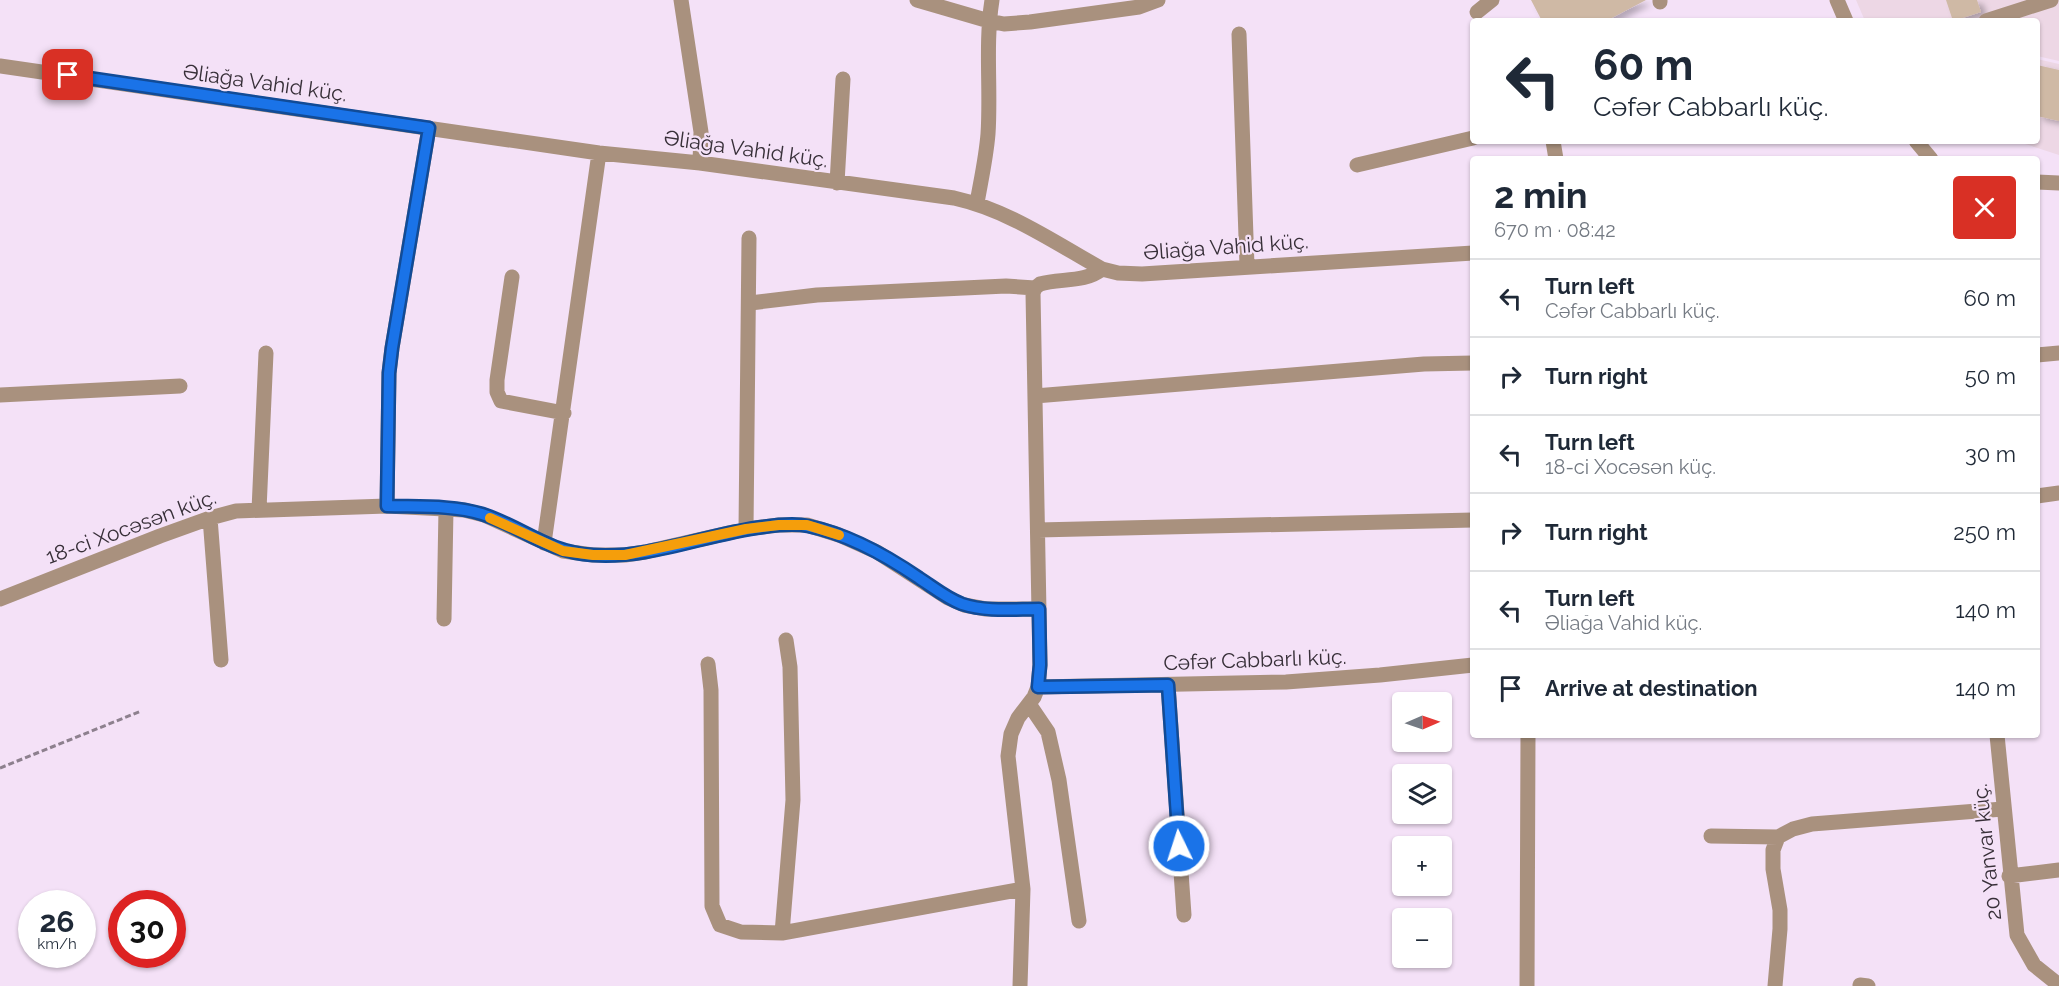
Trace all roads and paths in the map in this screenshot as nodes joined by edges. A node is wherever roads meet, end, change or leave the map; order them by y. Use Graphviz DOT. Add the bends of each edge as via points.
graph roads {
  1 [pos="681,0"];
  2 [pos="917,0"];
  3 [pos="992,0"];
  4 [pos="1158,0"];
  5 [pos="1492,0"];
  6 [pos="1837,0"];
  7 [pos="2051,0"];
  8 [pos="1478,12"];
  9 [pos="1845,18"];
  10 [pos="1995,18"];
  11 [pos="989,21"];
  12 [pos="1239,34"];
  13 [pos="0,66"];
  14 [pos="843,79"];
  15 [pos="429,128"];
  16 [pos="1470,139"];
  17 [pos="1918,144"];
  18 [pos="599,153"];
  19 [pos="1928,156"];
  20 [pos="700,163"];
  21 [pos="1357,165"];
  22 [pos="2040,182"];
  23 [pos="837,183"];
  24 [pos="2059,183"];
  25 [pos="977,203"];
  26 [pos="749,238"];
  27 [pos="1470,252"];
  28 [pos="1247,266"];
  29 [pos="1102,269"];
  30 [pos="512,277"];
  31 [pos="1035,288"];
  32 [pos="750,303"];
  33 [pos="266,353"];
  34 [pos="2059,353"];
  35 [pos="2040,355"];
  36 [pos="1470,363"];
  37 [pos="180,386"];
  38 [pos="0,395"];
  39 [pos="1035,396"];
  40 [pos="564,413"];
  41 [pos="2059,493"];
  42 [pos="2040,496"];
  43 [pos="387,506"];
  44 [pos="446,509"];
  45 [pos="259,510"];
  46 [pos="210,518"];
  47 [pos="1470,520"];
  48 [pos="746,529"];
  49 [pos="1038,530"];
  50 [pos="544,543"];
  51 [pos="0,599"];
  52 [pos="1039,609"];
  53 [pos="444,619"];
  54 [pos="786,640"];
  55 [pos="221,660"];
  56 [pos="708,664"];
  57 [pos="1470,666"];
  58 [pos="1168,685"];
  59 [pos="1038,687"];
  60 [pos="1029,704"];
  61 [pos="141,711"];
  62 [pos="1528,738"];
  63 [pos="1996,738"];
  64 [pos="0,768"];
  65 [pos="2003,809"];
  66 [pos="1712,836"];
  67 [pos="1778,837"];
  68 [pos="2059,870"];
  69 [pos="2009,876"];
  70 [pos="1023,889"];
  71 [pos="1184,915"];
  72 [pos="1079,921"];
  73 [pos="782,933"];
  74 [pos="2041,981"];
  75 [pos="2059,985"];
  76 [pos="1020,986"];
  77 [pos="1527,986"];
  78 [pos="1775,986"];
  79 [pos="1860,986"];
  80 [pos="1868,986"];
  1 -- 20 [label="street" via="701,132"];
  2 -- 11 [label="street"];
  3 -- 11 [label="street"];
  4 -- 11 [label="street" via="1139,7 1030,22"];
  5 -- 8 [label="street"];
  6 -- 9 [label="street"];
  7 -- 10 [label="street"];
  11 -- 25 [label="street" via="988,133"];
  12 -- 28 [label="street"];
  13 -- 15 [label="street, Əliağa Vahid küç."];
  14 -- 23 [label="street"];
  15 -- 18 [label="street, Əliağa Vahid küç."];
  15 -- 43 [label="street" via="389,373"];
  16 -- 21 [label="street"];
  17 -- 19 [label="street"];
  18 -- 20 [label="street, Əliağa Vahid küç."];
  18 -- 40 [label="street"];
  20 -- 23 [label="street, Əliağa Vahid küç."];
  22 -- 24 [label="street"];
  23 -- 25 [label="street, Əliağa Vahid küç."];
  25 -- 29 [label="street, Əliağa Vahid küç." via="1014,218"];
  26 -- 32 [label="street"];
  27 -- 28 [label="street, Əliağa Vahid küç."];
  28 -- 29 [label="street, Əliağa Vahid küç." via="1142,274"];
  29 -- 31 [label="street" via="1085,278 1046,282"];
  30 -- 40 [label="street" via="497,392 501,401"];
  31 -- 32 [label="street" via="817,295"];
  31 -- 39 [label="street"];
  32 -- 48 [label="street"];
  33 -- 45 [label="street"];
  34 -- 35 [label="street"];
  36 -- 39 [label="street"];
  37 -- 38 [label="street"];
  39 -- 49 [label="street"];
  40 -- 50 [label="street"];
  41 -- 42 [label="street"];
  43 -- 44 [label="street, 18-ci Xocəsən küç."];
  43 -- 45 [label="street, 18-ci Xocəsən küç."];
  44 -- 50 [label="street, 18-ci Xocəsən küç." via="484,515"];
  44 -- 53 [label="street"];
  45 -- 46 [label="street, 18-ci Xocəsən küç."];
  46 -- 51 [label="street, 18-ci Xocəsən küç."];
  46 -- 55 [label="street"];
  47 -- 49 [label="street"];
  48 -- 50 [label="street, 18-ci Xocəsən küç." via="625,555 563,551"];
  48 -- 52 [label="street, 18-ci Xocəsən küç." via="807,525 877,552 964,605"];
  49 -- 52 [label="street"];
  52 -- 59 [label="street"];
  54 -- 73 [label="street" via="793,800"];
  56 -- 73 [label="street" via="712,906 720,925 741,932"];
  57 -- 58 [label="street, Cəfər Cabbarlı küç." via="1298,681"];
  58 -- 59 [label="street, Cəfər Cabbarlı küç."];
  58 -- 71 [label="street"];
  59 -- 60 [label="street"];
  60 -- 70 [label="street" via="1011,734 1008,756"];
  60 -- 72 [label="street" via="1048,732 1059,780"];
  61 -- 64 [label="path"];
  62 -- 77 [label="street"];
  63 -- 65 [label="street, 20 Yanvar küç."];
  65 -- 67 [label="street" via="1812,824 1793,828"];
  65 -- 69 [label="street, 20 Yanvar küç."];
  66 -- 67 [label="street"];
  67 -- 78 [label="street" via="1773,850 1780,910"];
  68 -- 69 [label="street"];
  69 -- 74 [label="street, 20 Yanvar küç." via="2017,935"];
  70 -- 73 [label="street"];
  70 -- 76 [label="street"];
  74 -- 75 [label="street, 20 Yanvar küç."];
  79 -- 80 [label="street"];
}
